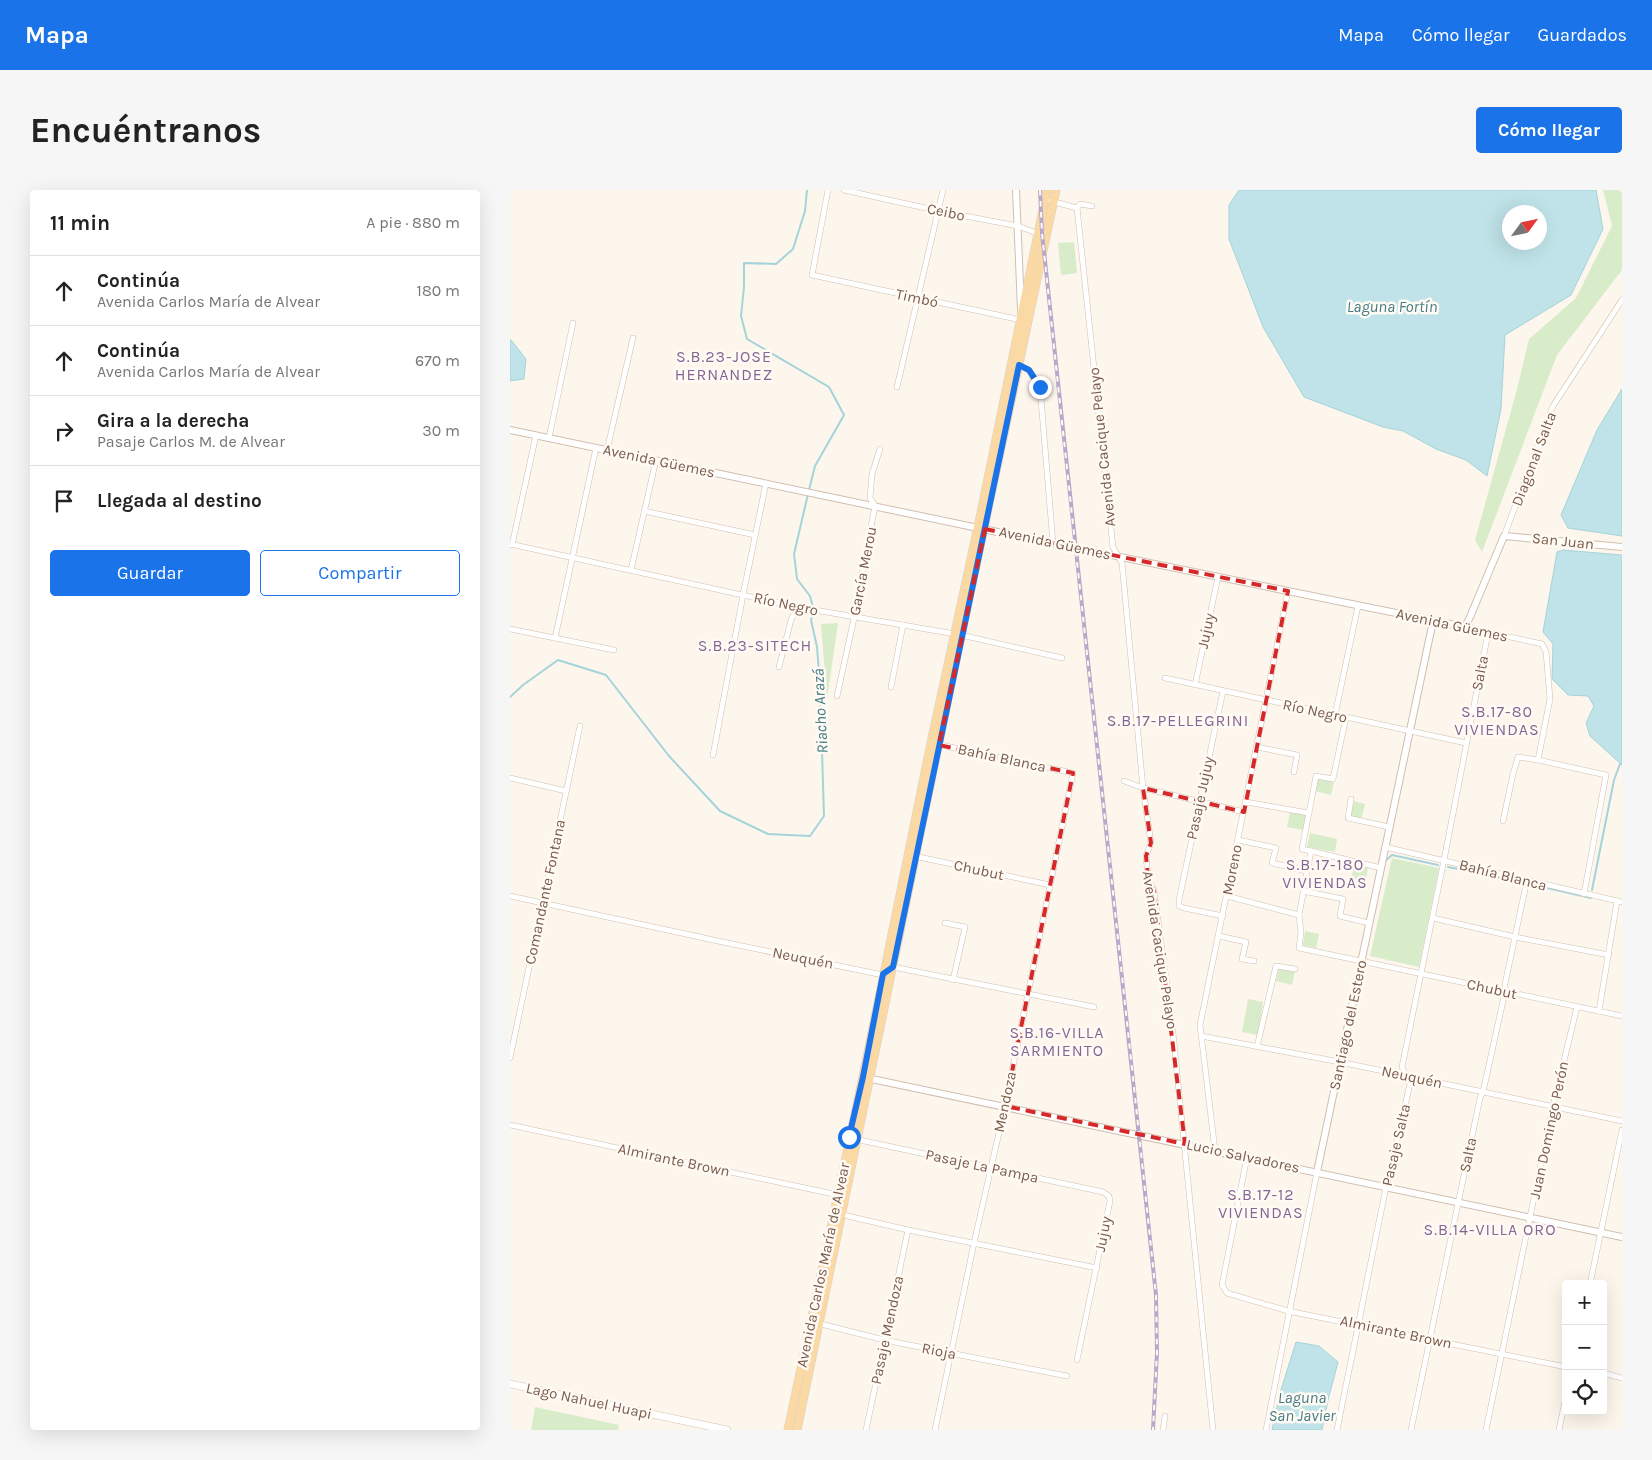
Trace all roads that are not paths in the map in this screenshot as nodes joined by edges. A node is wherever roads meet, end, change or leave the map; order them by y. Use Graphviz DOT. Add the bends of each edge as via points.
graph roads {
  1 [pos="828,190"];
  2 [pos="844,190"];
  3 [pos="943,190"];
  4 [pos="1016,190"];
  5 [pos="1047,190"];
  6 [pos="1056,190"];
  7 [pos="1045,200"];
  8 [pos="1054,202"];
  9 [pos="1092,206"];
  10 [pos="1077,208"];
  11 [pos="939,211"];
  12 [pos="1018,226"];
  13 [pos="1043,233"];
  14 [pos="918,298"];
  15 [pos="1622,300"];
  16 [pos="1025,321"];
  17 [pos="573,323"];
  18 [pos="633,338"];
  19 [pos="1019,365"];
  20 [pos="898,387"];
  21 [pos="510,430"];
  22 [pos="536,435"];
  23 [pos="549,438"];
  24 [pos="596,448"];
  25 [pos="880,449"];
  26 [pos="607,450"];
  27 [pos="656,460"];
  28 [pos="766,484"];
  29 [pos="875,506"];
  30 [pos="644,511"];
  31 [pos="981,528"];
  32 [pos="755,535"];
  33 [pos="1504,536"];
  34 [pos="1053,543"];
  35 [pos="511,544"];
  36 [pos="1622,547"];
  37 [pos="1117,556"];
  38 [pos="572,558"];
  39 [pos="630,570"];
  40 [pos="1218,577"];
  41 [pos="1288,591"];
  42 [pos="743,595"];
  43 [pos="1358,606"];
  44 [pos="798,607"];
  45 [pos="854,616"];
  46 [pos="1434,621"];
  47 [pos="903,625"];
  48 [pos="1464,627"];
  49 [pos="510,629"];
  50 [pos="1488,633"];
  51 [pos="958,635"];
  52 [pos="555,638"];
  53 [pos="614,650"];
  54 [pos="1062,658"];
  55 [pos="779,667"];
  56 [pos="1165,678"];
  57 [pos="1195,684"];
  58 [pos="891,687"];
  59 [pos="1223,691"];
  60 [pos="837,696"];
  61 [pos="1266,700"];
  62 [pos="1335,715"];
  63 [pos="1346,717"];
  64 [pos="580,726"];
  65 [pos="1409,732"];
  66 [pos="1466,743"];
  67 [pos="935,744"];
  68 [pos="1257,747"];
  69 [pos="713,755"];
  70 [pos="1538,760"];
  71 [pos="1294,772"];
  72 [pos="1073,773"];
  73 [pos="510,778"];
  74 [pos="1124,781"];
  75 [pos="1143,788"];
  76 [pos="566,791"];
  77 [pos="1351,799"];
  78 [pos="1200,802"];
  79 [pos="1246,802"];
  80 [pos="1244,812"];
  81 [pos="1309,813"];
  82 [pos="1503,821"];
  83 [pos="1389,827"];
  84 [pos="1238,840"];
  85 [pos="1385,847"];
  86 [pos="1311,851"];
  87 [pos="912,855"];
  88 [pos="1444,860"];
  89 [pos="1380,868"];
  90 [pos="1307,870"];
  91 [pos="1526,880"];
  92 [pos="1050,885"];
  93 [pos="1303,891"];
  94 [pos="1584,894"];
  95 [pos="510,896"];
  96 [pos="1227,896"];
  97 [pos="1620,902"];
  98 [pos="543,904"];
  99 [pos="1299,915"];
  100 [pos="1223,916"];
  101 [pos="1433,918"];
  102 [pos="945,923"];
  103 [pos="1369,924"];
  104 [pos="1219,936"];
  105 [pos="1515,937"];
  106 [pos="1609,956"];
  107 [pos="1254,961"];
  108 [pos="1361,961"];
  109 [pos="893,967"];
  110 [pos="1295,969"];
  111 [pos="883,974"];
  112 [pos="1421,974"];
  113 [pos="953,980"];
  114 [pos="1505,992"];
  115 [pos="1027,995"];
  116 [pos="1094,1007"];
  117 [pos="1577,1007"];
  118 [pos="1599,1011"];
  119 [pos="1622,1016"];
  120 [pos="1202,1036"];
  121 [pos="1257,1047"];
  122 [pos="510,1058"];
  123 [pos="1340,1062"];
  124 [pos="1406,1076"];
  125 [pos="866,1078"];
  126 [pos="1483,1092"];
  127 [pos="1005,1106"];
  128 [pos="1553,1106"];
  129 [pos="1622,1121"];
  130 [pos="510,1124"];
  131 [pos="1622,1130"];
  132 [pos="853,1138"];
  133 [pos="1185,1144"];
  134 [pos="1215,1150"];
  135 [pos="1247,1157"];
  136 [pos="991,1168"];
  137 [pos="1317,1172"];
  138 [pos="1386,1187"];
  139 [pos="838,1196"];
  140 [pos="1110,1201"];
  141 [pos="1459,1202"];
  142 [pos="838,1213"];
  143 [pos="1530,1218"];
  144 [pos="908,1230"];
  145 [pos="1601,1233"];
  146 [pos="1622,1237"];
  147 [pos="974,1243"];
  148 [pos="1096,1268"];
  149 [pos="1591,1280"];
  150 [pos="1288,1311"];
  151 [pos="815,1322"];
  152 [pos="1358,1325"];
  153 [pos="1430,1339"];
  154 [pos="884,1340"];
  155 [pos="951,1354"];
  156 [pos="1501,1354"];
  157 [pos="1077,1360"];
  158 [pos="1562,1366"];
  159 [pos="1607,1374"];
  160 [pos="1067,1376"];
  161 [pos="1622,1378"];
  162 [pos="510,1384"];
  163 [pos="1562,1415"];
  164 [pos="1165,1416"];
  165 [pos="727,1430"];
  166 [pos="788,1430"];
  167 [pos="797,1430"];
  168 [pos="866,1430"];
  169 [pos="935,1430"];
  170 [pos="1163,1430"];
  171 [pos="1213,1430"];
  172 [pos="1266,1430"];
  173 [pos="1336,1430"];
  174 [pos="1411,1430"];
  175 [pos="1486,1430"];
  176 [pos="1559,1430"];
  1 -- 14 [label="street, Timbó" via="812,275"];
  2 -- 11 [label="street, Ceibo"];
  3 -- 11 [label="street"];
  4 -- 12 [label="street"];
  5 -- 7 [label="main road, Avenida Carlos María de Alvear"];
  6 -- 8 [label="main road, Avenida Carlos María de Alvear"];
  7 -- 8 [label="street"];
  7 -- 13 [label="main road, Avenida Carlos María de Alvear"];
  8 -- 10 [label="street"];
  8 -- 13 [label="main road, Avenida Carlos María de Alvear"];
  9 -- 10 [label="street" via="1080,204"];
  10 -- 37 [label="street, Avenida Cacique Pelayo" via="1112,547"];
  11 -- 12 [label="street, Ceibo"];
  11 -- 14 [label="street"];
  12 -- 13 [label="street, Ceibo"];
  12 -- 16 [label="street"];
  13 -- 16 [label="main road, Avenida Carlos María de Alvear"];
  14 -- 16 [label="street, Timbó"];
  14 -- 20 [label="street"];
  15 -- 33 [label="street, Diagonal Salta" via="1553,406"];
  16 -- 19 [label="main road, Avenida Carlos María de Alvear"];
  16 -- 31 [label="main road, Avenida Carlos María de Alvear"];
  17 -- 23 [label="street"];
  18 -- 26 [label="street"];
  19 -- 31 [label="main road, Avenida Carlos María de Alvear"];
  19 -- 34 [label="street" via="1029,370 1040,387"];
  21 -- 22 [label="street, Avenida Güemes"];
  22 -- 23 [label="street, Avenida Güemes"];
  22 -- 35 [label="street"];
  23 -- 24 [label="street, Avenida Güemes"];
  24 -- 26 [label="street, Avenida Güemes"];
  24 -- 38 [label="street"];
  25 -- 29 [label="street, García Merou" via="872,474 870,498"];
  26 -- 27 [label="street, Avenida Güemes"];
  27 -- 28 [label="street, Avenida Güemes"];
  27 -- 30 [label="street"];
  28 -- 29 [label="street, Avenida Güemes"];
  28 -- 32 [label="street"];
  29 -- 31 [label="street, Avenida Güemes"];
  29 -- 45 [label="street, García Merou"];
  30 -- 32 [label="street"];
  30 -- 39 [label="street"];
  31 -- 34 [label="street, Avenida Güemes"];
  31 -- 51 [label="main road, Avenida Carlos María de Alvear"];
  32 -- 42 [label="street"];
  33 -- 36 [label="street, San Juan"];
  33 -- 48 [label="street, Diagonal Salta"];
  34 -- 37 [label="street, Avenida Güemes"];
  35 -- 38 [label="street, Río Negro"];
  37 -- 40 [label="street, Avenida Güemes"];
  37 -- 75 [label="street, Avenida Cacique Pelayo" via="1122,563"];
  38 -- 39 [label="street, Río Negro"];
  38 -- 52 [label="street"];
  39 -- 42 [label="street, Río Negro"];
  40 -- 41 [label="street, Avenida Güemes"];
  40 -- 57 [label="street, Jujuy"];
  41 -- 43 [label="street, Avenida Güemes"];
  41 -- 61 [label="street, Moreno"];
  42 -- 44 [label="street, Río Negro"];
  42 -- 69 [label="street"];
  43 -- 46 [label="street, Avenida Güemes"];
  43 -- 62 [label="street"];
  44 -- 45 [label="street, Río Negro"];
  44 -- 55 [label="street" via="791,620"];
  45 -- 47 [label="street, Río Negro"];
  45 -- 60 [label="street, García Merou"];
  46 -- 48 [label="street, Avenida Güemes"];
  46 -- 65 [label="street, Santiago del Estero"];
  47 -- 51 [label="street, Río Negro"];
  47 -- 58 [label="street"];
  48 -- 50 [label="street, Avenida Güemes"];
  49 -- 52 [label="street"];
  50 -- 66 [label="street, Salta"];
  50 -- 70 [label="street, Avenida Güemes" via="1542,644 1546,652 1550,699"];
  51 -- 54 [label="street, Río Negro"];
  51 -- 67 [label="main road, Avenida Carlos María de Alvear"];
  52 -- 53 [label="street"];
  56 -- 57 [label="street, Río Negro"];
  57 -- 59 [label="street, Río Negro"];
  59 -- 61 [label="street, Río Negro"];
  59 -- 78 [label="street, Pasaje Jujuy"];
  61 -- 62 [label="street, Río Negro"];
  61 -- 68 [label="street, Moreno"];
  62 -- 63 [label="street, Río Negro"];
  63 -- 65 [label="street, Río Negro"];
  63 -- 81 [label="street" via="1333,779 1316,776"];
  64 -- 76 [label="street, Comandante Fontana"];
  65 -- 66 [label="street, Río Negro"];
  65 -- 83 [label="street, Santiago del Estero"];
  66 -- 88 [label="street, Salta"];
  67 -- 72 [label="street, Bahía Blanca"];
  67 -- 87 [label="main road, Avenida Carlos María de Alvear"];
  68 -- 71 [label="street" via="1298,755"];
  68 -- 79 [label="street, Moreno"];
  70 -- 82 [label="street" via="1518,757"];
  70 -- 94 [label="street" via="1606,775"];
  72 -- 92 [label="street, Mendoza"];
  73 -- 76 [label="street"];
  74 -- 75 [label="street"];
  75 -- 78 [label="street"];
  75 -- 133 [label="street, Avenida Cacique Pelayo" via="1151,843 1146,856 1148,877 1154,891"];
  76 -- 98 [label="street, Comandante Fontana"];
  77 -- 83 [label="street" via="1348,818"];
  78 -- 80 [label="street"];
  78 -- 100 [label="street, Pasaje Jujuy" via="1179,906"];
  79 -- 80 [label="street, Moreno"];
  79 -- 81 [label="street"];
  80 -- 84 [label="street, Moreno"];
  81 -- 86 [label="street" via="1302,849"];
  83 -- 85 [label="street, Santiago del Estero"];
  84 -- 90 [label="street" via="1276,848 1272,863"];
  84 -- 96 [label="street, Moreno"];
  85 -- 88 [label="street, Bahía Blanca"];
  85 -- 89 [label="street, Santiago del Estero"];
  86 -- 89 [label="street"];
  86 -- 90 [label="street"];
  87 -- 92 [label="street, Chubut"];
  87 -- 109 [label="main road, Avenida Carlos María de Alvear"];
  87 -- 111 [label="main road, Avenida Carlos María de Alvear"];
  88 -- 91 [label="street, Bahía Blanca"];
  88 -- 101 [label="street, Pasaje Salta"];
  89 -- 103 [label="street, Santiago del Estero"];
  90 -- 93 [label="street"];
  91 -- 94 [label="street, Bahía Blanca"];
  91 -- 105 [label="street, Salta"];
  92 -- 115 [label="street, Mendoza"];
  93 -- 99 [label="street"];
  93 -- 103 [label="street" via="1344,899 1340,916"];
  94 -- 97 [label="street, Bahía Blanca"];
  95 -- 98 [label="street, Neuquén"];
  96 -- 99 [label="street"];
  96 -- 100 [label="street, Moreno"];
  97 -- 106 [label="street"];
  98 -- 111 [label="street, Neuquén"];
  98 -- 122 [label="street, Comandante Fontana"];
  99 -- 108 [label="street, Chubut" via="1299,948"];
  100 -- 104 [label="street, Moreno"];
  101 -- 105 [label="street"];
  101 -- 112 [label="street, Pasaje Salta"];
  102 -- 113 [label="street" via="965,927"];
  103 -- 108 [label="street, Santiago del Estero"];
  104 -- 107 [label="street" via="1246,942 1242,959"];
  104 -- 120 [label="street, Moreno" via="1200,1026"];
  105 -- 106 [label="street"];
  105 -- 114 [label="street, Salta"];
  106 -- 118 [label="street"];
  108 -- 112 [label="street, Chubut"];
  108 -- 123 [label="street, Santiago del Estero"];
  109 -- 111 [label="street"];
  109 -- 113 [label="street"];
  109 -- 125 [label="main road, Avenida Carlos María de Alvear"];
  110 -- 121 [label="street" via="1276,966"];
  111 -- 125 [label="main road, Avenida Carlos María de Alvear"];
  112 -- 114 [label="street, Chubut"];
  112 -- 124 [label="street, Pasaje Salta" via="1402,1067"];
  113 -- 115 [label="street"];
  114 -- 117 [label="street, Chubut"];
  114 -- 126 [label="street, Salta"];
  115 -- 116 [label="street"];
  115 -- 127 [label="street, Mendoza"];
  117 -- 118 [label="street, Chubut"];
  117 -- 128 [label="street, Juan Domingo Perón"];
  118 -- 119 [label="street, Chubut"];
  120 -- 121 [label="street, Neuquén"];
  120 -- 134 [label="street, Moreno"];
  121 -- 123 [label="street, Neuquén"];
  123 -- 124 [label="street, Neuquén"];
  123 -- 137 [label="street, Santiago del Estero"];
  124 -- 126 [label="street, Neuquén"];
  124 -- 138 [label="street, Pasaje Salta" via="1410,1084"];
  125 -- 127 [label="street, Lucio Salvadores"];
  125 -- 132 [label="main road, Avenida Carlos María de Alvear"];
  126 -- 128 [label="street, Neuquén"];
  126 -- 141 [label="street, Salta"];
  127 -- 133 [label="street, Lucio Salvadores"];
  127 -- 136 [label="street, Mendoza"];
  128 -- 129 [label="street, Neuquén"];
  128 -- 143 [label="street, Juan Domingo Perón"];
  130 -- 139 [label="street, Almirante Brown"];
  131 -- 145 [label="street"];
  132 -- 136 [label="street, Pasaje La Pampa"];
  132 -- 139 [label="main road, Avenida Carlos María de Alvear"];
  132 -- 142 [label="main road, Avenida Carlos María de Alvear"];
  133 -- 134 [label="street, Lucio Salvadores"];
  133 -- 171 [label="street, Avenida Cacique Pelayo"];
  134 -- 135 [label="street, Lucio Salvadores"];
  135 -- 137 [label="street, Lucio Salvadores"];
  135 -- 150 [label="street, Almirante Brown" via="1222,1285 1228,1293"];
  136 -- 140 [label="street, Pasaje La Pampa" via="1104,1192"];
  136 -- 147 [label="street, Mendoza"];
  137 -- 138 [label="street, Lucio Salvadores"];
  137 -- 150 [label="street, Santiago del Estero"];
  138 -- 141 [label="street, Lucio Salvadores"];
  138 -- 152 [label="street, Pasaje Salta"];
  139 -- 142 [label="main road, Avenida Carlos María de Alvear"];
  140 -- 148 [label="street, Jujuy"];
  141 -- 143 [label="street, Lucio Salvadores"];
  141 -- 153 [label="street, Salta"];
  142 -- 144 [label="street"];
  142 -- 151 [label="main road, Avenida Carlos María de Alvear"];
  143 -- 145 [label="street, Lucio Salvadores"];
  143 -- 156 [label="street, Juan Domingo Perón"];
  144 -- 147 [label="street"];
  144 -- 154 [label="street, Pasaje Mendoza"];
  145 -- 146 [label="street, Lucio Salvadores"];
  145 -- 149 [label="street"];
  147 -- 148 [label="street"];
  147 -- 155 [label="street, Mendoza"];
  148 -- 157 [label="street, Jujuy"];
  150 -- 152 [label="street, Almirante Brown"];
  150 -- 172 [label="street, Santiago del Estero"];
  151 -- 154 [label="street, Rioja"];
  151 -- 166 [label="main road, Avenida Carlos María de Alvear"];
  151 -- 167 [label="main road, Avenida Carlos María de Alvear"];
  152 -- 153 [label="street, Almirante Brown"];
  152 -- 173 [label="street, Pasaje Salta"];
  153 -- 156 [label="street, Almirante Brown"];
  153 -- 174 [label="street, Salta"];
  154 -- 155 [label="street, Rioja"];
  154 -- 168 [label="street, Pasaje Mendoza"];
  155 -- 160 [label="street, Rioja"];
  155 -- 169 [label="street, Mendoza"];
  156 -- 158 [label="street, Almirante Brown"];
  156 -- 175 [label="street, Juan Domingo Perón"];
  159 -- 161 [label="street"];
  162 -- 165 [label="main road, Lago Nahuel Huapi"];
  163 -- 176 [label="street"];
  164 -- 170 [label="street"];
}
